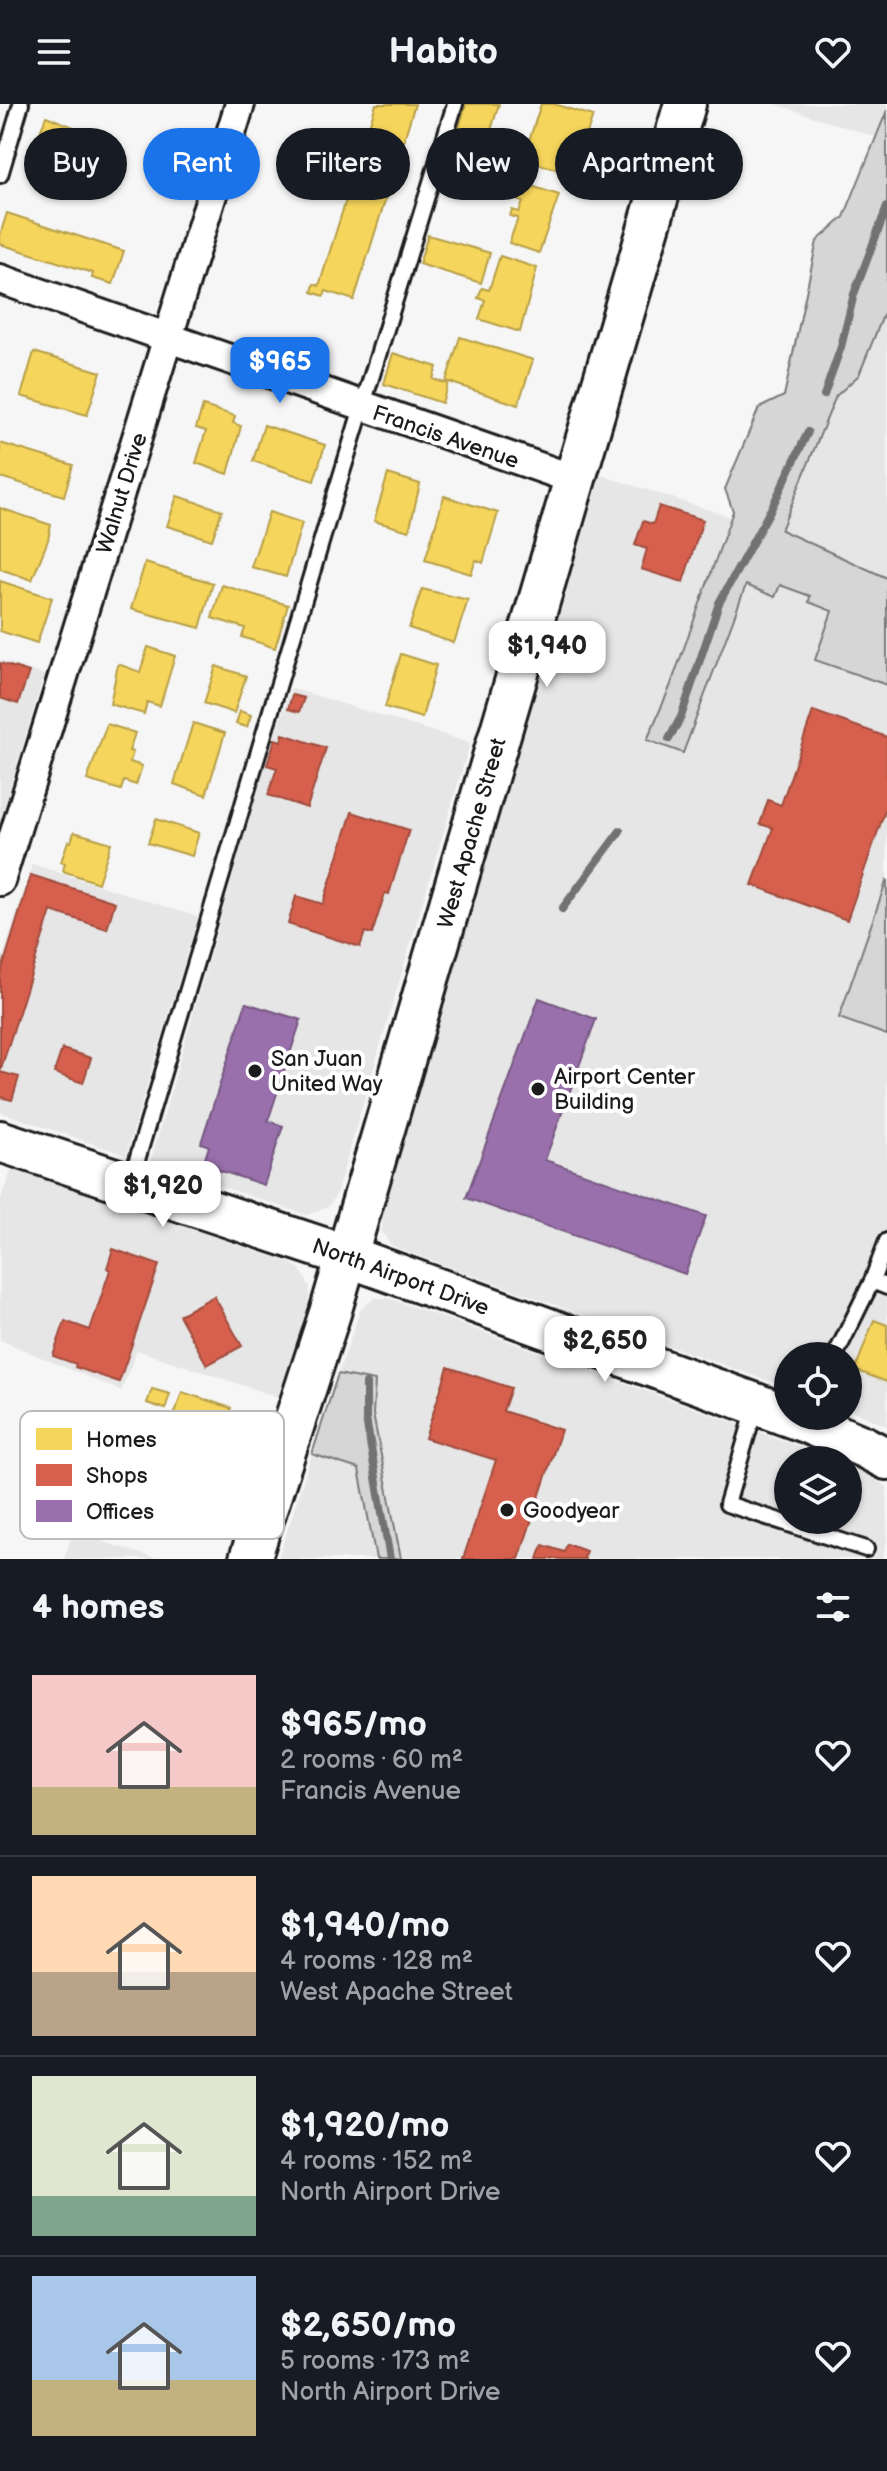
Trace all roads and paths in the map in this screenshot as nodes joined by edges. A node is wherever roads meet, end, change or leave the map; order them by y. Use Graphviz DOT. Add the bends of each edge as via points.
graph roads {
  1 [pos="21,104"];
  2 [pos="240,104"];
  3 [pos="455,104"];
  4 [pos="685,104"];
  5 [pos="0,175"];
  6 [pos="0,279"];
  7 [pos="169,339"];
  8 [pos="362,407"];
  9 [pos="576,480"];
  10 [pos="0,881"];
  11 [pos="0,1141"];
  12 [pos="130,1184"];
  13 [pos="887,1241"];
  14 [pos="347,1256"];
  15 [pos="872,1281"];
  16 [pos="887,1287"];
  17 [pos="842,1342"];
  18 [pos="756,1404"];
  19 [pos="774,1409"];
  20 [pos="829,1430"];
  21 [pos="284,1453"];
  22 [pos="887,1459"];
  23 [pos="256,1539"];
  24 [pos="866,1549"];
  25 [pos="250,1559"];
  1 -- 5 [label="lane"];
  2 -- 7 [label="street, Walnut Drive"];
  3 -- 8 [label="lane"];
  4 -- 9 [label="main road, West Apache Street"];
  6 -- 7 [label="street, Francis Avenue"];
  7 -- 8 [label="street, Francis Avenue"];
  7 -- 10 [label="street, Walnut Drive"];
  8 -- 9 [label="street, Francis Avenue"];
  8 -- 12 [label="lane"];
  9 -- 14 [label="main road, West Apache Street"];
  11 -- 12 [label="main road, North Airport Drive"];
  12 -- 14 [label="main road, North Airport Drive"];
  13 -- 15 [label="lane"];
  14 -- 18 [label="main road, North Airport Drive"];
  14 -- 21 [label="main road, West Apache Street"];
  15 -- 16 [label="lane"];
  15 -- 17 [label="lane"];
  18 -- 19 [label="main road, North Airport Drive"];
  18 -- 24 [label="lane" via="727,1504"];
  20 -- 22 [label="main road, North Airport Drive"];
  23 -- 25 [label="main road, West Apache Street"];
}
